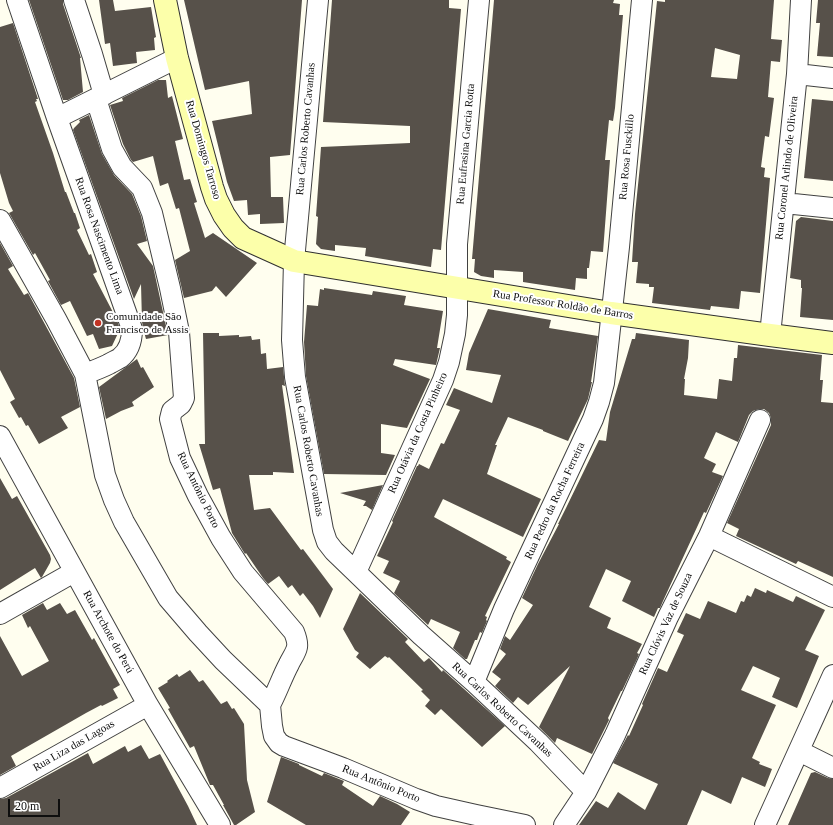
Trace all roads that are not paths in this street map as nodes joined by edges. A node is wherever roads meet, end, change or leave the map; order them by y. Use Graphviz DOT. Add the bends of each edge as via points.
graph roads {
  1 [pos="17,0"];
  2 [pos="74,0"];
  3 [pos="165,0"];
  4 [pos="318,0"];
  5 [pos="479,0"];
  6 [pos="642,0"];
  7 [pos="801,0"];
  8 [pos="177,58"];
  9 [pos="797,74"];
  10 [pos="833,78"];
  11 [pos="100,97"];
  12 [pos="57,118"];
  13 [pos="784,203"];
  14 [pos="833,208"];
  15 [pos="0,220"];
  16 [pos="294,261"];
  17 [pos="458,287"];
  18 [pos="611,313"];
  19 [pos="770,335"];
  20 [pos="833,343"];
  21 [pos="85,374"];
  22 [pos="760,420"];
  23 [pos="0,438"];
  24 [pos="709,536"];
  25 [pos="74,572"];
  26 [pos="356,572"];
  27 [pos="833,597"];
  28 [pos="0,614"];
  29 [pos="833,674"];
  30 [pos="474,682"];
  31 [pos="148,705"];
  32 [pos="270,705"];
  33 [pos="799,750"];
  34 [pos="833,768"];
  35 [pos="0,788"];
  36 [pos="586,792"];
  37 [pos="220,825"];
  38 [pos="525,825"];
  39 [pos="564,825"];
  40 [pos="765,825"];
  1 -- 12 [label="street, Rua Rosa Nascimento Lima"];
  2 -- 11 [label="street, Rua Antônio Porto" via="92,54"];
  3 -- 8 [label="street, Rua Domingos Tarroso"];
  4 -- 16 [label="street, Rua Carlos Roberto Cavanhas"];
  5 -- 17 [label="street, Rua Eufrasina Garcia Rotta" via="457,244"];
  6 -- 18 [label="street, Rua Rosa Fusckillo"];
  7 -- 9 [label="street, Rua Coronel Arlindo de Oliveira"];
  8 -- 11 [label="street"];
  8 -- 16 [label="street, Rua Domingos Tarroso" via="212,187 224,215 243,238"];
  9 -- 10 [label="street"];
  9 -- 13 [label="street, Rua Coronel Arlindo de Oliveira"];
  11 -- 12 [label="street"];
  11 -- 32 [label="street, Rua Antônio Porto" via="112,149 122,167 142,188 157,231 179,332 184,398 172,411 170,419 180,458 198,496 239,566 294,632 297,640 297,650"];
  12 -- 21 [label="street, Rua Rosa Nascimento Lima" via="132,329 129,347 120,358"];
  13 -- 14 [label="street"];
  13 -- 19 [label="street, Rua Coronel Arlindo de Oliveira"];
  15 -- 21 [label="street"];
  16 -- 17 [label="street, Rua Professor Roldão de Barros"];
  16 -- 26 [label="street, Rua Carlos Roberto Cavanhas" via="293,361 321,521 327,542"];
  17 -- 18 [label="street, Rua Professor Roldão de Barros"];
  17 -- 26 [label="street, Rua Otávia da Costa Pinheiro" via="455,334 443,380"];
  18 -- 19 [label="street, Rua Professor Roldão de Barros"];
  18 -- 30 [label="street, Rua Pedro da Rocha Ferreira" via="604,383 593,419 504,609"];
  19 -- 20 [label="street, Rua Professor Roldão de Barros"];
  21 -- 32 [label="street" via="105,475 124,522 168,598 223,660"];
  22 -- 24 [label="street, Rua Clóvis Vaz de Souza"];
  23 -- 25 [label="street, Rua Archote do Perú"];
  24 -- 27 [label="street"];
  24 -- 36 [label="street, Rua Clóvis Vaz de Souza"];
  25 -- 28 [label="street"];
  25 -- 31 [label="street, Rua Archote do Perú"];
  26 -- 30 [label="street, Rua Carlos Roberto Cavanhas"];
  29 -- 33 [label="street"];
  30 -- 36 [label="street, Rua Carlos Roberto Cavanhas" via="538,742"];
  31 -- 35 [label="street, Rua Liza das Lagoas"];
  31 -- 37 [label="street, Rua Archote do Perú"];
  32 -- 38 [label="street, Rua Antônio Porto" via="274,736 284,746 436,806"];
  33 -- 34 [label="street"];
  33 -- 40 [label="street"];
  36 -- 39 [label="street, Rua Clóvis Vaz de Souza"];
}
